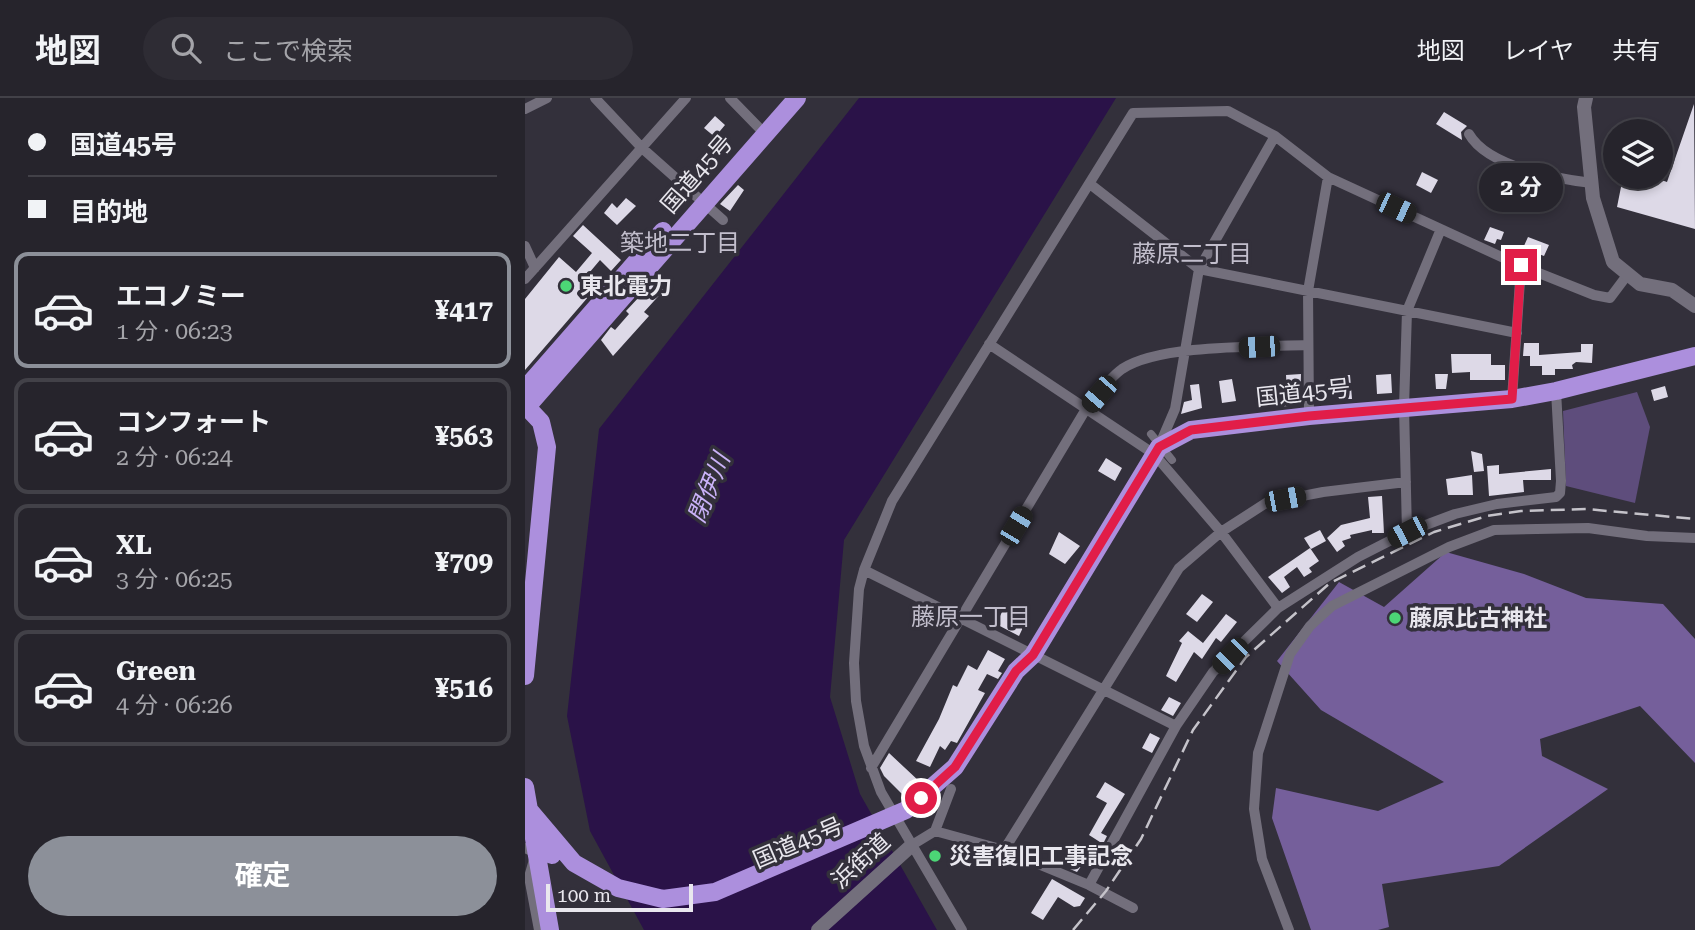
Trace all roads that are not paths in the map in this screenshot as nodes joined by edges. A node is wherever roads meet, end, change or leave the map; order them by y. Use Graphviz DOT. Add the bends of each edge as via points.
graph roads {
  1 [pos="547,98"];
  2 [pos="595,98"];
  3 [pos="686,98"];
  4 [pos="730,98"];
  5 [pos="780,98"];
  6 [pos="797,98"];
  7 [pos="1586,98"];
  8 [pos="525,109"];
  9 [pos="761,131"];
  10 [pos="1469,134"];
  11 [pos="1275,136"];
  12 [pos="642,148"];
  13 [pos="1328,177"];
  14 [pos="1592,183"];
  15 [pos="1090,184"];
  16 [pos="698,200"];
  17 [pos="723,220"];
  18 [pos="1441,229"];
  19 [pos="525,246"];
  20 [pos="1521,265"];
  21 [pos="535,268"];
  22 [pos="1199,269"];
  23 [pos="1628,274"];
  24 [pos="525,279"];
  25 [pos="1308,291"];
  26 [pos="1695,306"];
  27 [pos="1407,311"];
  28 [pos="1517,333"];
  29 [pos="989,344"];
  30 [pos="1308,345"];
  31 [pos="1186,352"];
  32 [pos="1695,356"];
  33 [pos="1556,391"];
  34 [pos="1512,399"];
  35 [pos="525,402"];
  36 [pos="1405,407"];
  37 [pos="1086,409"];
  38 [pos="1309,416"];
  39 [pos="1155,445"];
  40 [pos="1172,460"];
  41 [pos="1406,482"];
  42 [pos="1221,531"];
  43 [pos="1407,532"];
  44 [pos="1695,538"];
  45 [pos="864,570"];
  46 [pos="1278,608"];
  47 [pos="960,619"];
  48 [pos="1033,655"];
  49 [pos="525,676"];
  50 [pos="1102,690"];
  51 [pos="1176,726"];
  52 [pos="871,768"];
  53 [pos="525,787"];
  54 [pos="951,789"];
  55 [pos="525,806"];
  56 [pos="909,815"];
  57 [pos="525,825"];
  58 [pos="935,831"];
  59 [pos="912,845"];
  60 [pos="530,850"];
  61 [pos="1004,850"];
  62 [pos="1089,885"];
  63 [pos="554,904"];
  64 [pos="1133,908"];
  65 [pos="540,930"];
  66 [pos="550,930"];
  67 [pos="558,930"];
  68 [pos="818,930"];
  69 [pos="962,930"];
  70 [pos="1289,930"];
  1 -- 8 [label="street"];
  2 -- 12 [label="street"];
  3 -- 12 [label="street"];
  4 -- 9 [label="street"];
  5 -- 9 [label="highway, 国道45号"];
  6 -- 9 [label="highway, 国道45号"];
  7 -- 14 [label="street"];
  9 -- 16 [label="highway, 国道45号"];
  10 -- 14 [label="street" via="1479,146 1512,164 1560,180"];
  11 -- 13 [label="street"];
  11 -- 15 [label="street" via="1228,110 1133,113"];
  11 -- 22 [label="street"];
  12 -- 16 [label="street"];
  12 -- 21 [label="street"];
  13 -- 18 [label="street"];
  13 -- 25 [label="street"];
  14 -- 23 [label="street" via="1613,262"];
  15 -- 22 [label="street"];
  15 -- 29 [label="street"];
  16 -- 17 [label="street"];
  16 -- 35 [label="highway, 国道45号"];
  18 -- 20 [label="street"];
  18 -- 27 [label="street"];
  19 -- 21 [label="street"];
  20 -- 23 [label="street" via="1610,298"];
  20 -- 28 [label="street"];
  21 -- 24 [label="street"];
  22 -- 25 [label="street"];
  22 -- 31 [label="street"];
  23 -- 26 [label="street" via="1640,284 1672,290"];
  25 -- 27 [label="street"];
  25 -- 30 [label="street"];
  27 -- 28 [label="street"];
  27 -- 36 [label="street"];
  28 -- 34 [label="street"];
  29 -- 37 [label="street"];
  29 -- 45 [label="street" via="892,501"];
  30 -- 31 [label="street"];
  30 -- 38 [label="street"];
  31 -- 37 [label="street" via="1123,368"];
  31 -- 39 [label="street" via="1170,427"];
  32 -- 33 [label="highway, 国道45号"];
  33 -- 34 [label="highway, 国道45号"];
  33 -- 43 [label="street" via="1561,481 1556,497 1497,504"];
  34 -- 36 [label="highway, 国道45号"];
  35 -- 49 [label="highway" via="541,422 547,447"];
  36 -- 38 [label="highway, 国道45号"];
  36 -- 41 [label="street"];
  37 -- 39 [label="street"];
  37 -- 47 [label="street"];
  38 -- 39 [label="highway, 国道45号" via="1191,430"];
  39 -- 40 [label="street"];
  39 -- 42 [label="street"];
  39 -- 48 [label="highway, 国道45号"];
  41 -- 42 [label="street" via="1266,503"];
  41 -- 43 [label="street"];
  42 -- 46 [label="street"];
  42 -- 50 [label="street" via="1179,568"];
  43 -- 46 [label="street"];
  44 -- 70 [label="street" via="1588,528 1494,530 1449,547 1332,607 1310,626 1290,654 1258,753 1254,809 1262,859"];
  45 -- 47 [label="street"];
  45 -- 52 [label="street" via="854,663 856,701"];
  46 -- 51 [label="street" via="1213,672"];
  47 -- 48 [label="street"];
  47 -- 52 [label="street"];
  48 -- 50 [label="street"];
  48 -- 54 [label="highway, 国道45号" via="1027,675"];
  48 -- 56 [label="highway, 国道45号" via="1016,671 955,767"];
  50 -- 51 [label="street"];
  50 -- 61 [label="street"];
  51 -- 62 [label="street"];
  52 -- 59 [label="street"];
  53 -- 60 [label="highway"];
  54 -- 56 [label="highway, 国道45号"];
  54 -- 58 [label="street"];
  55 -- 56 [label="highway, 国道45号" via="574,863 639,895 663,899 715,892"];
  56 -- 57 [label="highway, 国道45号" via="718,903 675,911 636,906 595,891 558,863"];
  58 -- 59 [label="street, 浜街道"];
  58 -- 61 [label="street"];
  59 -- 68 [label="street, 浜街道"];
  59 -- 69 [label="street"];
  60 -- 65 [label="street" via="529,877"];
  60 -- 66 [label="highway"];
  61 -- 62 [label="street"];
  62 -- 64 [label="street"];
  63 -- 67 [label="street"];
}
